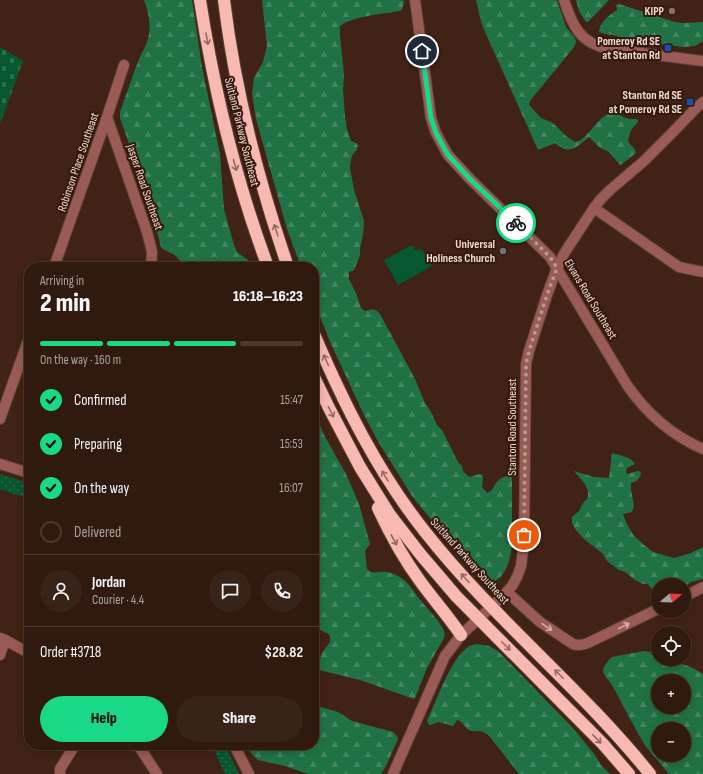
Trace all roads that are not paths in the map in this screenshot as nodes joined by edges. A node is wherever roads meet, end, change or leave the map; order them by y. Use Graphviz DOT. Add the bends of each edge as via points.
graph roads {
  1 [pos="200,0"];
  2 [pos="224,0"];
  3 [pos="415,0"];
  4 [pos="564,0"];
  5 [pos="703,61"];
  6 [pos="124,65"];
  7 [pos="703,102"];
  8 [pos="107,117"];
  9 [pos="594,208"];
  10 [pos="56,262"];
  11 [pos="151,262"];
  12 [pos="266,262"];
  13 [pos="286,262"];
  14 [pos="557,268"];
  15 [pos="703,272"];
  16 [pos="319,345"];
  17 [pos="24,352"];
  18 [pos="319,387"];
  19 [pos="0,419"];
  20 [pos="703,449"];
  21 [pos="0,464"];
  22 [pos="360,467"];
  23 [pos="24,471"];
  24 [pos="703,587"];
  25 [pos="507,592"];
  26 [pos="691,593"];
  27 [pos="491,607"];
  28 [pos="651,612"];
  29 [pos="478,618"];
  30 [pos="461,635"];
  31 [pos="3,639"];
  32 [pos="24,650"];
  33 [pos="0,655"];
  34 [pos="72,750"];
  35 [pos="141,750"];
  36 [pos="237,750"];
  37 [pos="60,774"];
  38 [pos="157,774"];
  39 [pos="249,774"];
  40 [pos="393,774"];
  41 [pos="628,774"];
  42 [pos="650,774"];
  1 -- 12 [label="highway, Suitland Parkway Southeast, one-way" via="226,128 246,204"];
  13 -- 2 [label="highway, Suitland Parkway Southeast, one-way" via="247,128"];
  3 -- 14 [label="street, Elvans Road Southeast" via="431,118 439,140 448,155 470,179 550,257"];
  4 -- 5 [label="street" via="575,27 594,44"];
  6 -- 8 [label="street, Robinson Place Southeast"];
  7 -- 9 [label="street, Stanton Road Southeast"];
  8 -- 10 [label="street, Robinson Place Southeast"];
  8 -- 11 [label="street, Jasper Road Southeast" via="147,232 152,252"];
  9 -- 14 [label="street, Stanton Road Southeast"];
  9 -- 15 [label="street" via="678,267"];
  14 -- 20 [label="street, Elvans Road Southeast" via="640,404 665,427"];
  14 -- 25 [label="street, Stanton Road Southeast" via="526,364 524,543 520,570"];
  27 -- 16 [label="highway, Suitland Parkway Southeast, one-way" via="438,548 394,489 355,421"];
  17 -- 19 [label="street"];
  18 -- 22 [label="highway, one-way"];
  21 -- 23 [label="street"];
  22 -- 29 [label="highway" via="390,515 417,550"];
  22 -- 30 [label="highway, one-way" via="398,547"];
  24 -- 26 [label="street"];
  25 -- 27 [label="street, Stanton Road Southeast"];
  25 -- 28 [label="street, one-way" via="540,622 573,644 581,646"];
  27 -- 29 [label="street, Stanton Road Southeast"];
  42 -- 27 [label="highway, Suitland Parkway Southeast, one-way" via="600,717"];
  29 -- 30 [label="street, Stanton Road Southeast"];
  29 -- 41 [label="highway, one-way" via="603,744"];
  30 -- 40 [label="street, Stanton Road Southeast" via="450,647 440,666"];
  31 -- 32 [label="street"];
  31 -- 33 [label="street"];
  34 -- 37 [label="street" via="60,769"];
  35 -- 38 [label="street"];
  36 -- 39 [label="street"];
}
